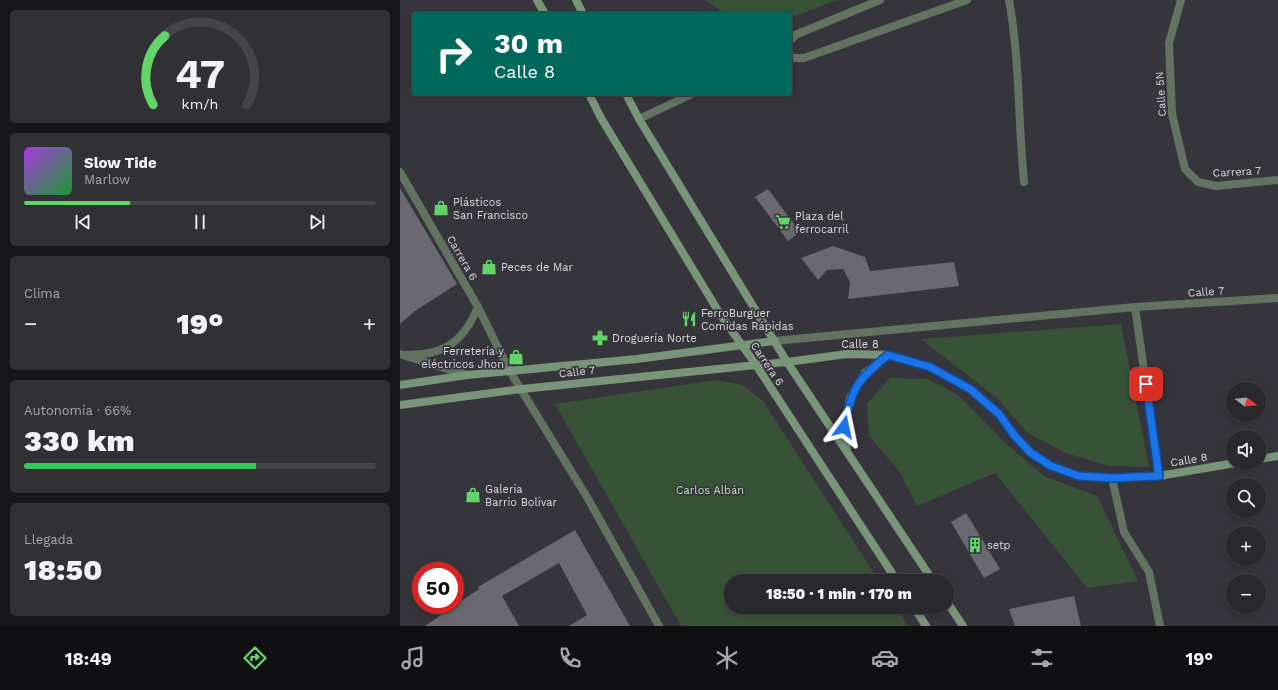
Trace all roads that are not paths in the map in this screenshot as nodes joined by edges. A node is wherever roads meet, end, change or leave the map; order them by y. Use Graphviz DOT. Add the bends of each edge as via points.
graph roads {
  1 [pos="537,0"];
  2 [pos="576,0"];
  3 [pos="880,0"];
  4 [pos="967,0"];
  5 [pos="1009,0"];
  6 [pos="1181,0"];
  7 [pos="544,12"];
  8 [pos="582,12"];
  9 [pos="792,38"];
  10 [pos="792,58"];
  11 [pos="589,96"];
  12 [pos="627,96"];
  13 [pos="688,96"];
  14 [pos="639,118"];
  15 [pos="400,172"];
  16 [pos="1278,180"];
  17 [pos="1024,182"];
  18 [pos="1198,182"];
  19 [pos="1278,298"];
  20 [pos="478,307"];
  21 [pos="1135,307"];
  22 [pos="774,341"];
  23 [pos="742,345"];
  24 [pos="403,355"];
  25 [pos="888,355"];
  26 [pos="787,362"];
  27 [pos="756,365"];
  28 [pos="509,370"];
  29 [pos="467,375"];
  30 [pos="400,385"];
  31 [pos="522,389"];
  32 [pos="400,405"];
  33 [pos="848,456"];
  34 [pos="1278,456"];
  35 [pos="1266,458"];
  36 [pos="1226,465"];
  37 [pos="1159,476"];
  38 [pos="1112,478"];
  39 [pos="892,574"];
  40 [pos="928,574"];
  41 [pos="954,612"];
  42 [pos="918,614"];
  43 [pos="660,626"];
  44 [pos="926,626"];
  45 [pos="963,626"];
  46 [pos="1160,626"];
  1 -- 7 [label="main road"];
  2 -- 8 [label="main road"];
  3 -- 9 [label="street"];
  4 -- 10 [label="street" via="804,58"];
  5 -- 17 [label="street" via="1016,37 1020,146"];
  6 -- 18 [label="street, Calle 5N" via="1169,43 1172,114 1184,169"];
  11 -- 23 [label="main road, Carrera 6" via="720,314"];
  12 -- 14 [label="main road, Carrera 6"];
  13 -- 14 [label="street"];
  14 -- 22 [label="main road, Carrera 6"];
  15 -- 20 [label="street, Carrera 6"];
  16 -- 18 [label="street, Carrera 7" via="1216,186"];
  19 -- 21 [label="street, Calle 7"];
  20 -- 24 [label="street" via="470,325 454,343 443,350 425,355"];
  20 -- 28 [label="street, Carrera 6"];
  21 -- 22 [label="street, Calle 7"];
  21 -- 37 [label="street"];
  22 -- 23 [label="main road, Calle 7"];
  22 -- 26 [label="main road, Carrera 6"];
  23 -- 27 [label="main road, Carrera 6"];
  23 -- 28 [label="main road, Calle 7" via="637,359"];
  24 -- 29 [label="street"];
  25 -- 26 [label="main road, Calle 8" via="847,354"];
  25 -- 33 [label="main road" via="865,373 850,398 844,427"];
  25 -- 38 [label="main road, Calle 8" via="930,367 970,389 999,414 1031,453 1051,466 1079,476"];
  26 -- 27 [label="main road, Calle 8"];
  26 -- 33 [label="main road, Carrera 6"];
  27 -- 31 [label="main road, Calle 7"];
  27 -- 39 [label="main road, Carrera 6"];
  28 -- 29 [label="main road, Calle 7"];
  28 -- 31 [label="street, Carrera 6"];
  29 -- 30 [label="main road, Calle 7"];
  31 -- 32 [label="main road, Calle 7"];
  31 -- 43 [label="street, Carrera 6"];
  33 -- 40 [label="main road, Carrera 6"];
  34 -- 35 [label="main road"];
  36 -- 37 [label="main road, Calle 8"];
  37 -- 38 [label="main road, Calle 8"];
  38 -- 46 [label="street" via="1124,532 1149,572"];
  41 -- 45 [label="main road"];
  42 -- 44 [label="main road"];
}
